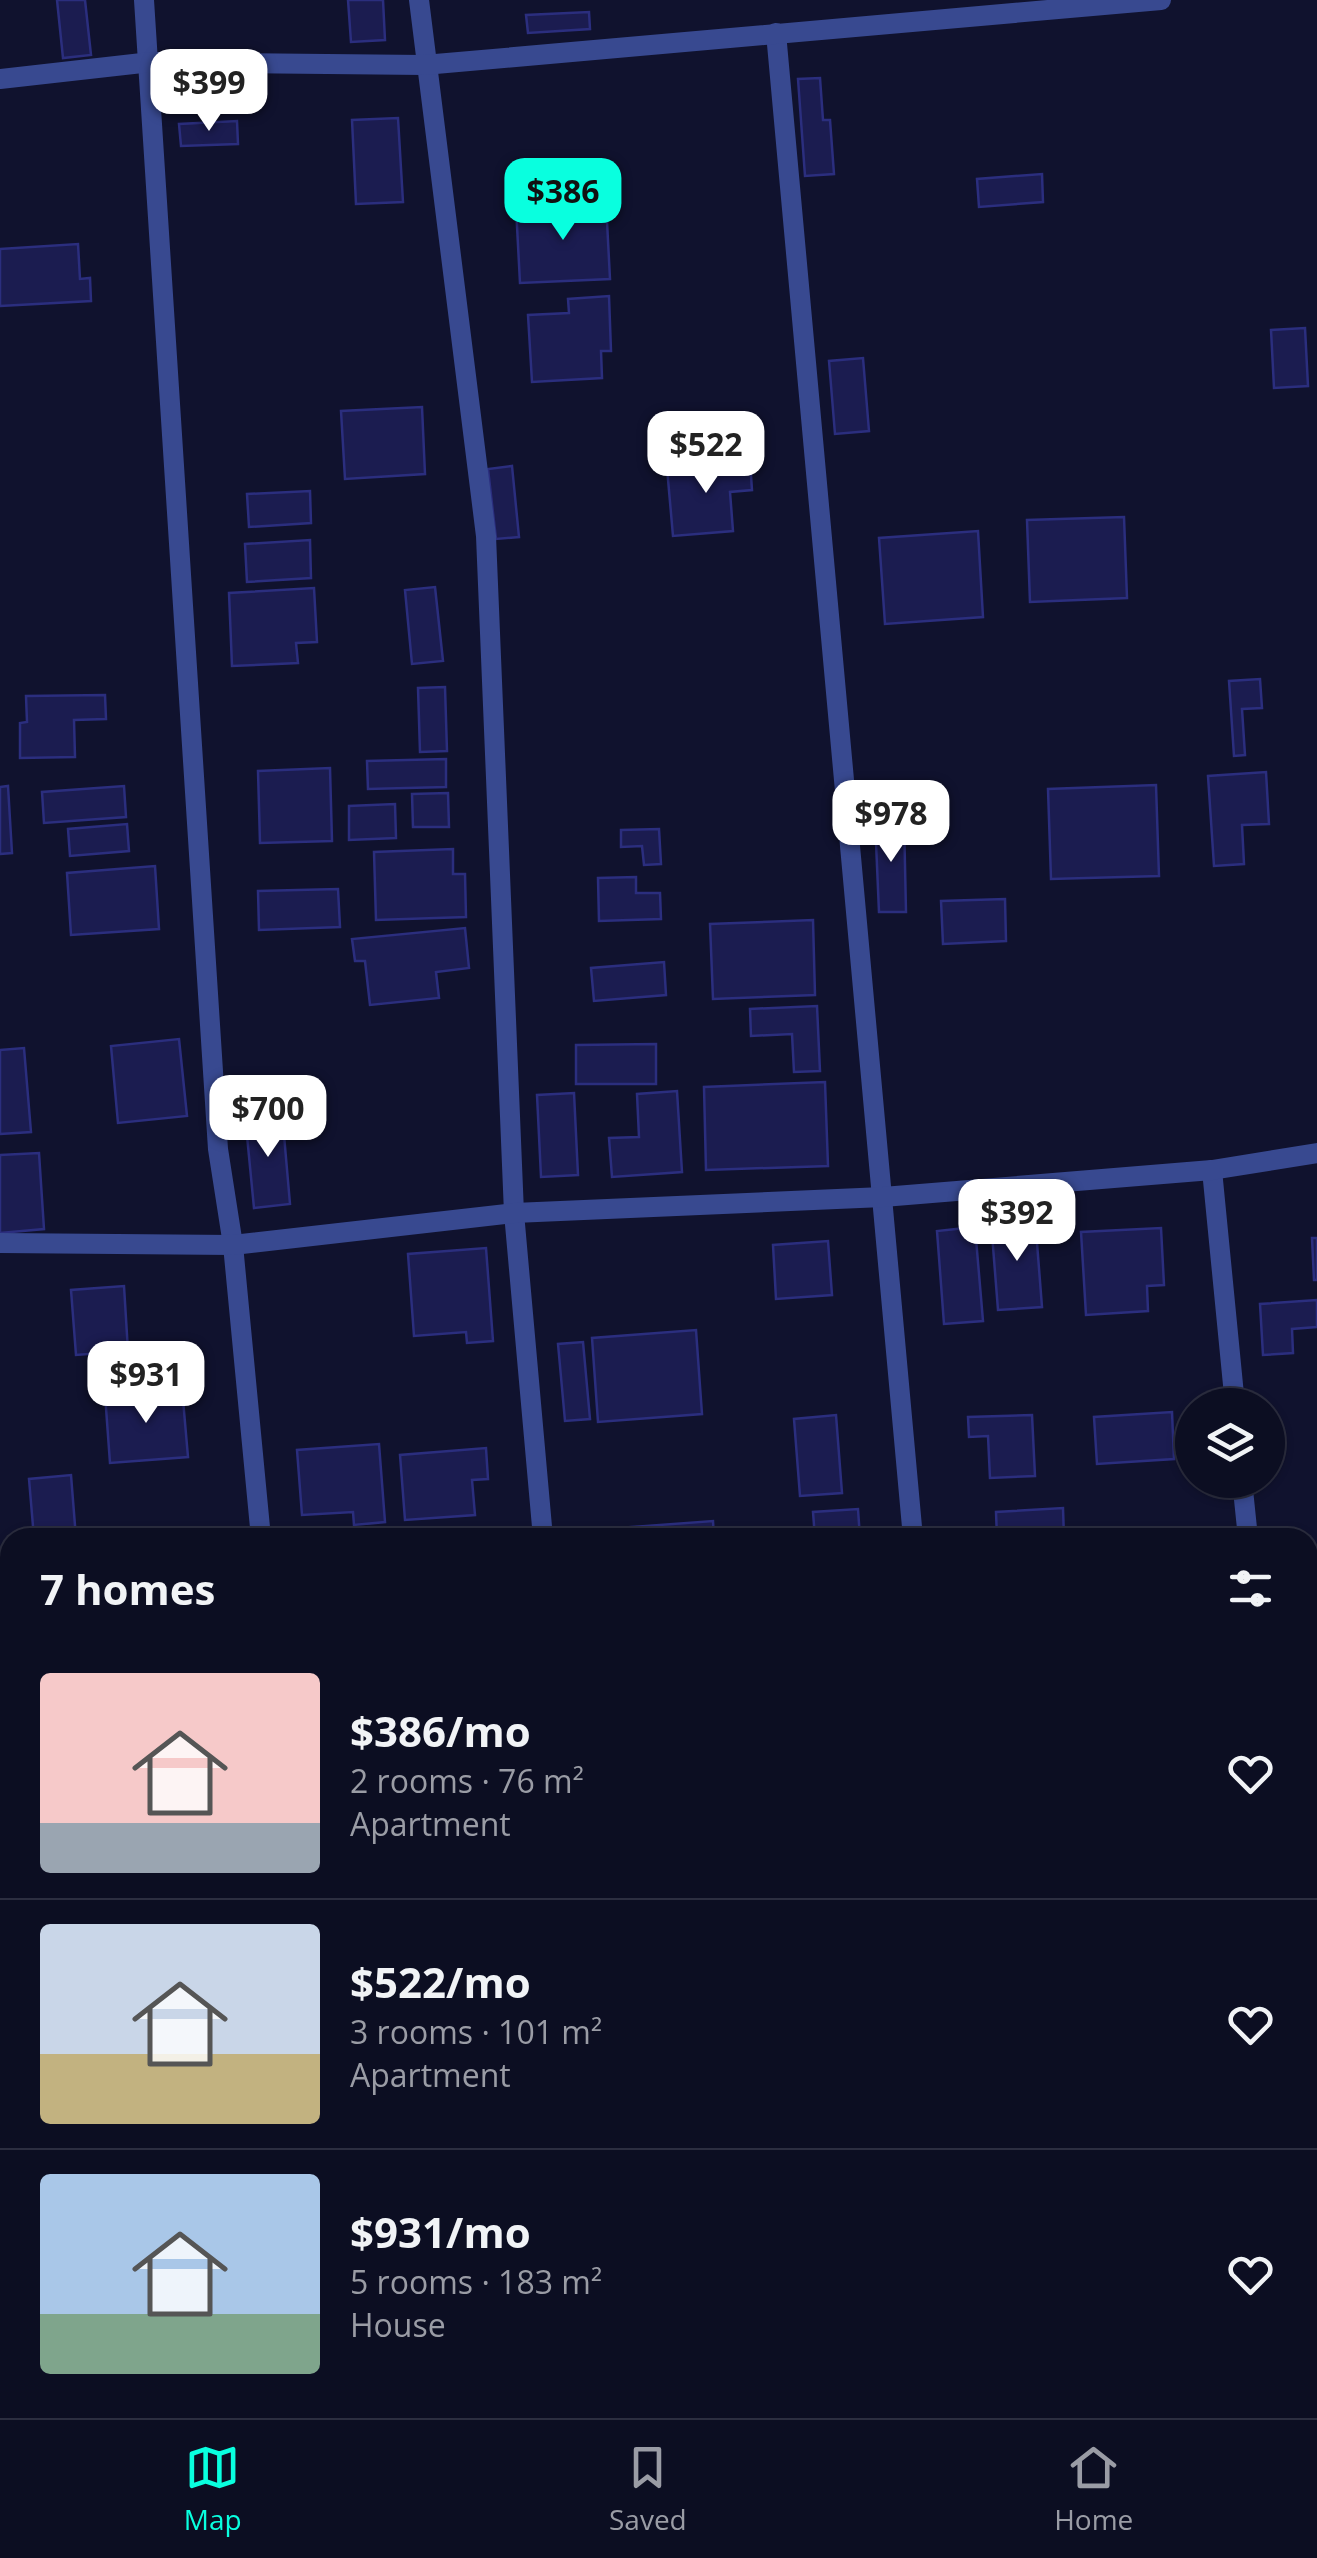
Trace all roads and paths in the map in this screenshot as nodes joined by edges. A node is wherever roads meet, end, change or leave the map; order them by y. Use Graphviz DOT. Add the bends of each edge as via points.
graph roads {
  1 [pos="144,0"];
  2 [pos="419,0"];
  3 [pos="1161,0"];
  4 [pos="776,33"];
  5 [pos="151,62"];
  6 [pos="424,66"];
  7 [pos="0,79"];
  8 [pos="1317,1153"];
  9 [pos="1212,1170"];
  10 [pos="883,1197"];
  11 [pos="514,1212"];
  12 [pos="0,1244"];
  13 [pos="233,1245"];
  14 [pos="1233,1388"];
  15 [pos="1244,1498"];
  16 [pos="261,1528"];
  17 [pos="542,1528"];
  18 [pos="912,1528"];
  19 [pos="1247,1528"];
  1 -- 5 [label="street"];
  2 -- 6 [label="street"];
  3 -- 4 [label="street"];
  4 -- 6 [label="street"];
  4 -- 10 [label="street"];
  5 -- 6 [label="street"];
  5 -- 7 [label="street"];
  5 -- 13 [label="street" via="218,1149"];
  6 -- 11 [label="street" via="486,536"];
  8 -- 9 [label="street"];
  9 -- 10 [label="street"];
  9 -- 14 [label="street"];
  10 -- 11 [label="street"];
  10 -- 18 [label="street"];
  11 -- 13 [label="street"];
  11 -- 17 [label="street"];
  12 -- 13 [label="street"];
  13 -- 16 [label="street"];
  15 -- 19 [label="street"];
}
